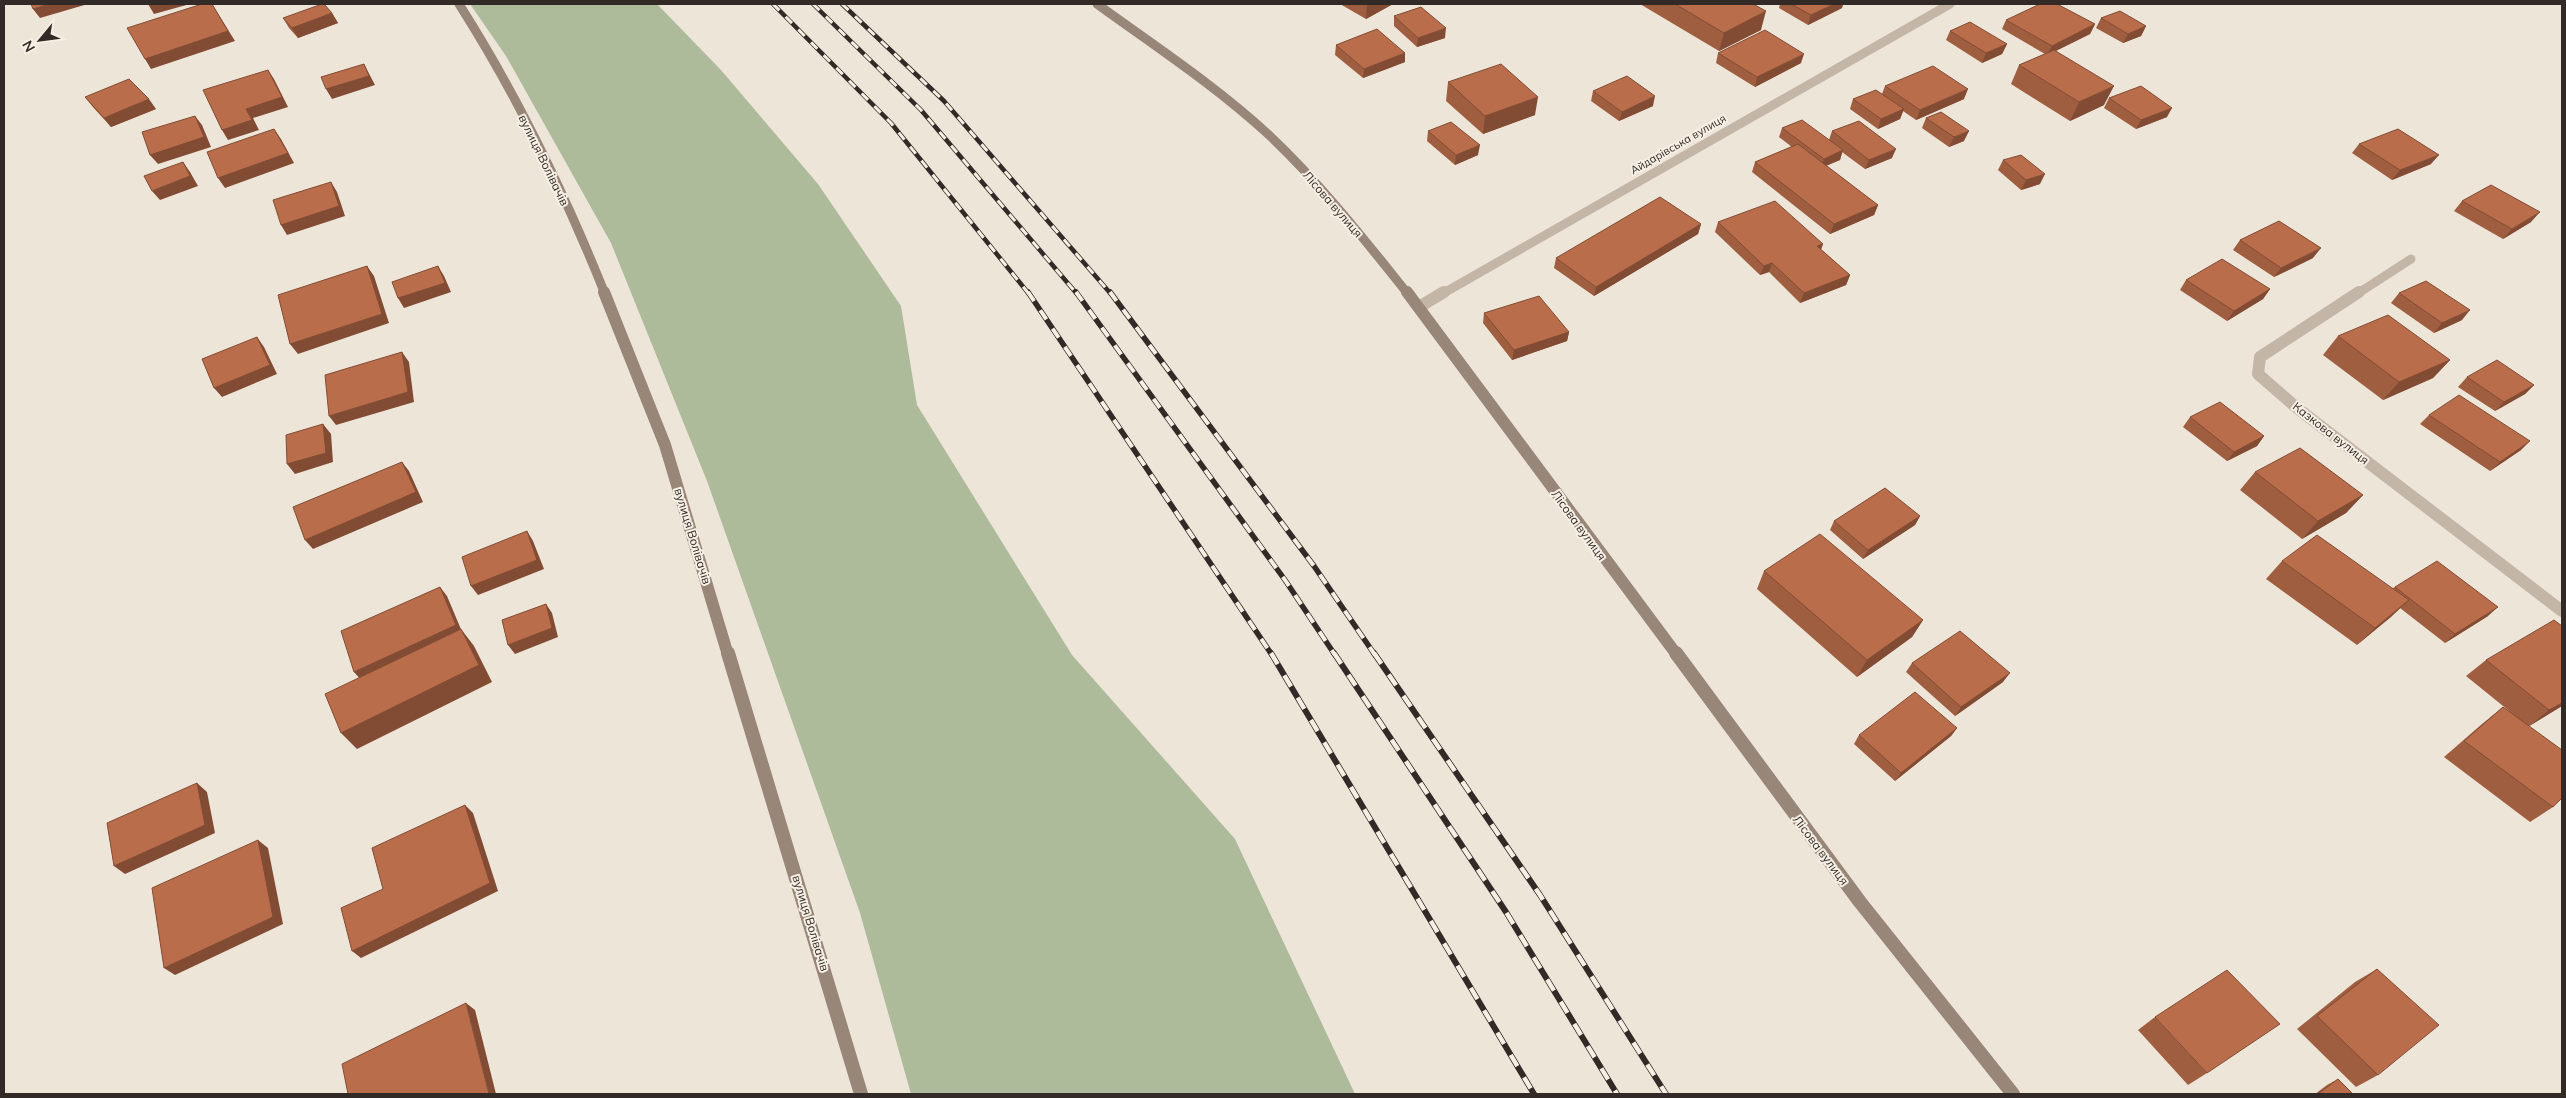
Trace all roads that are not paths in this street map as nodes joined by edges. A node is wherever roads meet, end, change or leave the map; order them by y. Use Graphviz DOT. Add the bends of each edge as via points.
graph roads {
  1 [pos="459,4"];
  2 [pos="1097,4"];
  3 [pos="1950,4"];
  4 [pos="2411,258"];
  5 [pos="1419,307"];
  6 [pos="2562,611"];
  7 [pos="861,1094"];
  8 [pos="2013,1094"];
  1 -- 7 [label="street, вулиця Волівачів" via="496,62 580,232 666,445"];
  2 -- 5 [label="street, Лісова вулиця" via="1268,134 1312,178"];
  3 -- 5 [label="street, Айдарівська вулиця"];
  4 -- 6 [label="street, Казкова вулиця" via="2260,356 2258,374 2297,408"];
  5 -- 8 [label="street, Лісова вулиця" via="1860,902"];
}
